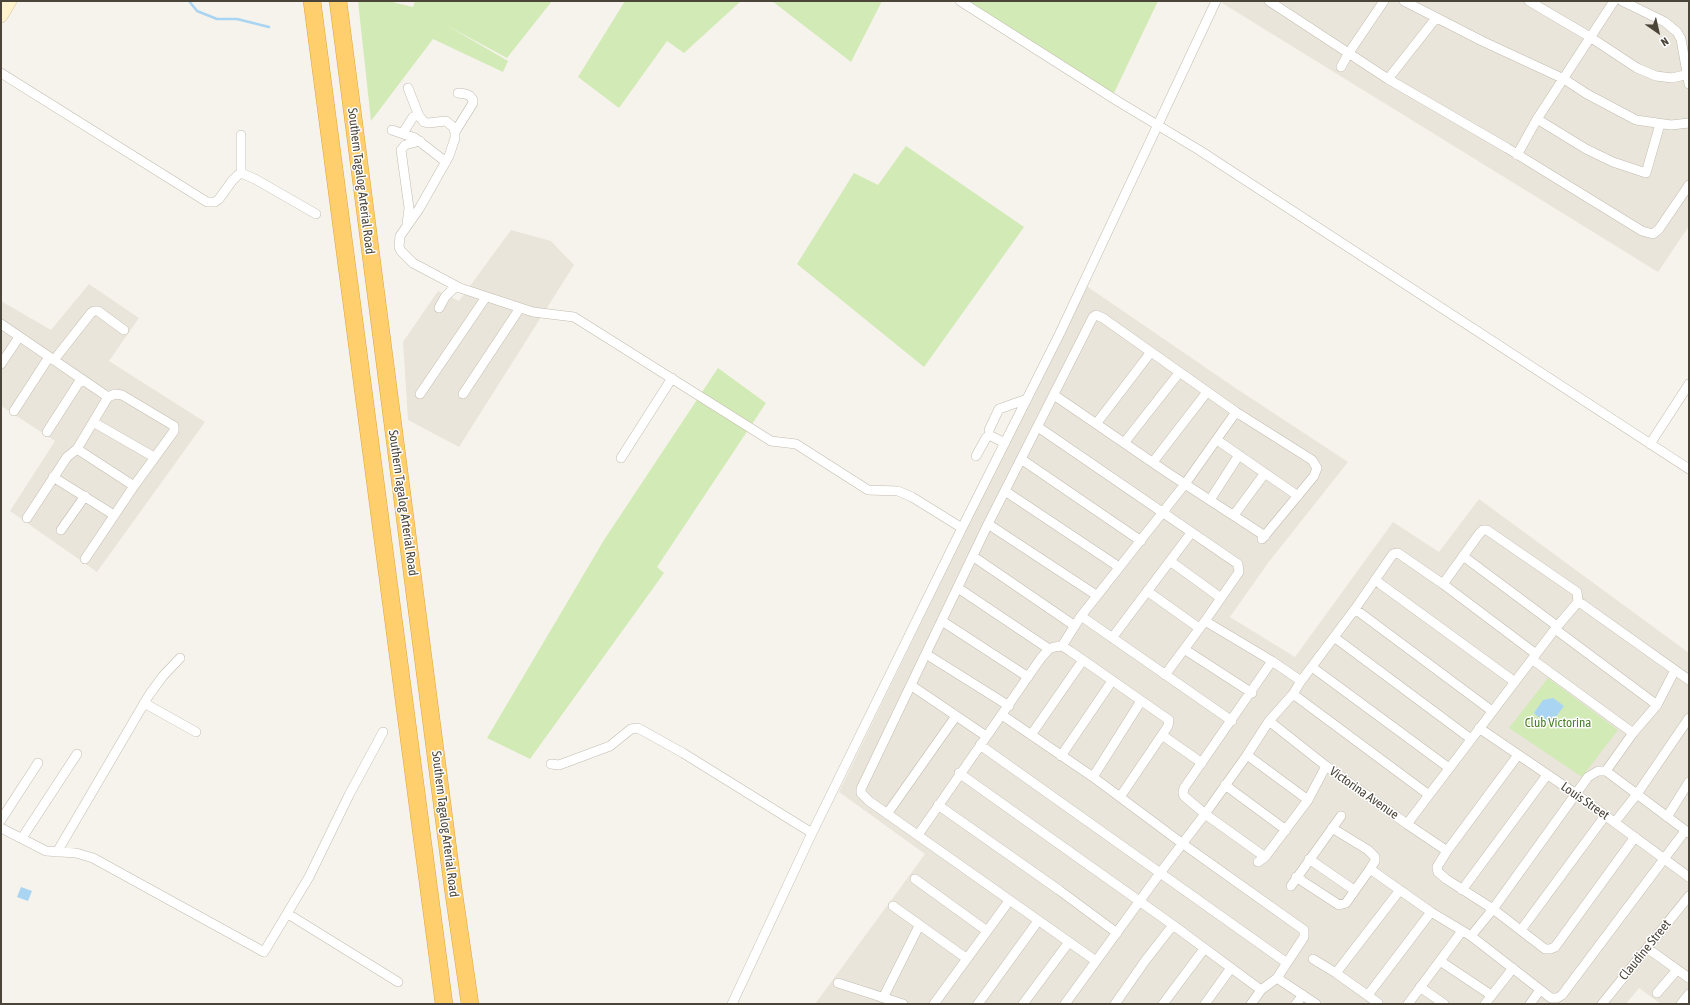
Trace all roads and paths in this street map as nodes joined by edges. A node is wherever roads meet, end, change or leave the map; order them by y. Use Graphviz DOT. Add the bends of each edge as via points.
graph roads {
  1 [pos="10,1"];
  2 [pos="312,1"];
  3 [pos="338,1"];
  4 [pos="960,1"];
  5 [pos="1216,1"];
  6 [pos="1269,1"];
  7 [pos="1384,1"];
  8 [pos="1404,1"];
  9 [pos="1529,1"];
  10 [pos="1614,1"];
  11 [pos="1622,1"];
  12 [pos="1,16"];
  13 [pos="1436,18"];
  14 [pos="1590,37"];
  15 [pos="1348,54"];
  16 [pos="1341,67"];
  17 [pos="1,73"];
  18 [pos="1688,77"];
  19 [pos="1388,79"];
  20 [pos="1564,79"];
  21 [pos="408,88"];
  22 [pos="458,93"];
  23 [pos="412,117"];
  24 [pos="1537,119"];
  25 [pos="1689,123"];
  26 [pos="1158,124"];
  27 [pos="1660,124"];
  28 [pos="392,130"];
  29 [pos="455,132"];
  30 [pos="403,133"];
  31 [pos="241,135"];
  32 [pos="420,141"];
  33 [pos="1517,154"];
  34 [pos="446,162"];
  35 [pos="241,173"];
  36 [pos="1689,185"];
  37 [pos="316,214"];
  38 [pos="406,227"];
  39 [pos="456,286"];
  40 [pos="486,297"];
  41 [pos="439,308"];
  42 [pos="520,308"];
  43 [pos="1,324"];
  44 [pos="124,330"];
  45 [pos="19,337"];
  46 [pos="1151,352"];
  47 [pos="51,358"];
  48 [pos="1,364"];
  49 [pos="1179,373"];
  50 [pos="672,378"];
  51 [pos="81,379"];
  52 [pos="1689,384"];
  53 [pos="1207,392"];
  54 [pos="420,394"];
  55 [pos="463,394"];
  56 [pos="1054,395"];
  57 [pos="108,397"];
  58 [pos="1027,399"];
  59 [pos="14,411"];
  60 [pos="1236,412"];
  61 [pos="93,422"];
  62 [pos="1096,424"];
  63 [pos="1038,427"];
  64 [pos="989,430"];
  65 [pos="47,432"];
  66 [pos="1217,440"];
  67 [pos="1005,443"];
  68 [pos="1124,443"];
  69 [pos="1650,444"];
  70 [pos="77,449"];
  71 [pos="1239,455"];
  72 [pos="976,456"];
  73 [pos="154,457"];
  74 [pos="621,458"];
  75 [pos="1021,459"];
  76 [pos="1153,462"];
  77 [pos="1689,469"];
  78 [pos="1264,473"];
  79 [pos="53,477"];
  80 [pos="1185,484"];
  81 [pos="134,486"];
  82 [pos="1005,491"];
  83 [pos="85,496"];
  84 [pos="1298,496"];
  85 [pos="1210,500"];
  86 [pos="1161,512"];
  87 [pos="114,515"];
  88 [pos="1234,515"];
  89 [pos="27,518"];
  90 [pos="988,524"];
  91 [pos="962,528"];
  92 [pos="61,530"];
  93 [pos="1191,533"];
  94 [pos="1140,540"];
  95 [pos="1463,556"];
  96 [pos="974,557"];
  97 [pos="85,559"];
  98 [pos="1170,561"];
  99 [pos="1119,567"];
  100 [pos="1375,580"];
  101 [pos="1443,584"];
  102 [pos="958,588"];
  103 [pos="1147,591"];
  104 [pos="1096,595"];
  105 [pos="1221,598"];
  106 [pos="1578,602"];
  107 [pos="1355,609"];
  108 [pos="1081,616"];
  109 [pos="942,621"];
  110 [pos="1202,624"];
  111 [pos="1075,626"];
  112 [pos="1556,628"];
  113 [pos="1334,637"];
  114 [pos="1112,638"];
  115 [pos="1062,646"];
  116 [pos="1049,649"];
  117 [pos="1184,649"];
  118 [pos="926,654"];
  119 [pos="1535,657"];
  120 [pos="180,658"];
  121 [pos="1083,660"];
  122 [pos="1272,662"];
  123 [pos="1312,667"];
  124 [pos="1675,670"];
  125 [pos="1164,674"];
  126 [pos="1028,677"];
  127 [pos="1112,680"];
  128 [pos="1689,680"];
  129 [pos="1301,681"];
  130 [pos="1515,682"];
  131 [pos="912,686"];
  132 [pos="1252,692"];
  133 [pos="1293,694"];
  134 [pos="1141,701"];
  135 [pos="144,703"];
  136 [pos="1657,705"];
  137 [pos="1009,706"];
  138 [pos="1492,711"];
  139 [pos="1002,715"];
  140 [pos="956,716"];
  141 [pos="1689,718"];
  142 [pos="1232,721"];
  143 [pos="1269,721"];
  144 [pos="1479,728"];
  145 [pos="196,732"];
  146 [pos="384,732"];
  147 [pos="1633,733"];
  148 [pos="1031,735"];
  149 [pos="1162,735"];
  150 [pos="986,736"];
  151 [pos="1470,739"];
  152 [pos="980,745"];
  153 [pos="77,754"];
  154 [pos="1247,755"];
  155 [pos="1518,755"];
  156 [pos="1062,756"];
  157 [pos="38,762"];
  158 [pos="1202,763"];
  159 [pos="551,764"];
  160 [pos="1326,766"];
  161 [pos="1449,768"];
  162 [pos="1606,771"];
  163 [pos="960,773"];
  164 [pos="1547,775"];
  165 [pos="1092,776"];
  166 [pos="1689,782"];
  167 [pos="1225,785"];
  168 [pos="1576,794"];
  169 [pos="1637,794"];
  170 [pos="1429,795"];
  171 [pos="1120,797"];
  172 [pos="1308,800"];
  173 [pos="938,805"];
  174 [pos="887,814"];
  175 [pos="1205,814"];
  176 [pos="1341,816"];
  177 [pos="1605,816"];
  178 [pos="1667,817"];
  179 [pos="1,820"];
  180 [pos="1615,822"];
  181 [pos="1408,824"];
  182 [pos="1,828"];
  183 [pos="1332,828"];
  184 [pos="1286,830"];
  185 [pos="1687,832"];
  186 [pos="812,833"];
  187 [pos="918,835"];
  188 [pos="1635,837"];
  189 [pos="22,838"];
  190 [pos="1183,844"];
  191 [pos="1447,851"];
  192 [pos="57,852"];
  193 [pos="1664,858"];
  194 [pos="1308,859"];
  195 [pos="1370,869"];
  196 [pos="1160,873"];
  197 [pos="1296,877"];
  198 [pos="1689,877"];
  199 [pos="915,879"];
  200 [pos="1290,886"];
  201 [pos="1354,890"];
  202 [pos="1400,890"];
  203 [pos="1462,890"];
  204 [pos="1689,896"];
  205 [pos="1009,901"];
  206 [pos="1139,902"];
  207 [pos="893,906"];
  208 [pos="1492,909"];
  209 [pos="1431,912"];
  210 [pos="288,914"];
  211 [pos="1038,921"];
  212 [pos="1173,925"];
  213 [pos="919,926"];
  214 [pos="1521,930"];
  215 [pos="987,931"];
  216 [pos="1462,931"];
  217 [pos="1117,933"];
  218 [pos="1471,936"];
  219 [pos="1069,942"];
  220 [pos="1647,948"];
  221 [pos="1204,949"];
  222 [pos="966,958"];
  223 [pos="1313,959"];
  224 [pos="1096,961"];
  225 [pos="1440,961"];
  226 [pos="1287,963"];
  227 [pos="1231,968"];
  228 [pos="1513,968"];
  229 [pos="1677,970"];
  230 [pos="1336,972"];
  231 [pos="1277,978"];
  232 [pos="1689,978"];
  233 [pos="398,982"];
  234 [pos="838,983"];
  235 [pos="1420,987"];
  236 [pos="1261,990"];
  237 [pos="1540,990"];
  238 [pos="1657,993"];
  239 [pos="1689,994"];
  240 [pos="1303,995"];
  241 [pos="1368,995"];
  242 [pos="1491,995"];
  243 [pos="883,998"];
  244 [pos="1378,1002"];
  245 [pos="444,1004"];
  246 [pos="470,1004"];
  247 [pos="732,1004"];
  248 [pos="904,1004"];
  249 [pos="934,1004"];
  250 [pos="978,1004"];
  251 [pos="1023,1004"];
  252 [pos="1065,1004"];
  253 [pos="1115,1004"];
  254 [pos="1162,1004"];
  255 [pos="1205,1004"];
  256 [pos="1251,1004"];
  257 [pos="1296,1004"];
  258 [pos="1316,1004"];
  259 [pos="1408,1004"];
  260 [pos="1444,1004"];
  261 [pos="1485,1004"];
  262 [pos="1530,1004"];
  263 [pos="1602,1004"];
  264 [pos="1681,1004"];
  1 -- 12 [label="main road"];
  2 -- 245 [label="highway, Southern Tagalog Arterial Road"];
  3 -- 246 [label="highway, Southern Tagalog Arterial Road"];
  4 -- 26 [label="street"];
  5 -- 26 [label="street"];
  6 -- 15 [label="street"];
  7 -- 15 [label="street"];
  8 -- 13 [label="street"];
  9 -- 14 [label="street"];
  10 -- 14 [label="street"];
  11 -- 18 [label="street" via="1665,22 1677,32 1681,39"];
  13 -- 19 [label="street"];
  13 -- 20 [label="street"];
  14 -- 18 [label="street" via="1637,68 1656,76"];
  14 -- 20 [label="street"];
  15 -- 16 [label="street"];
  15 -- 19 [label="street"];
  17 -- 35 [label="street" via="207,202 219,199"];
  19 -- 33 [label="street"];
  20 -- 24 [label="street"];
  20 -- 27 [label="street" via="1636,120"];
  21 -- 29 [label="street" via="424,122 446,121"];
  22 -- 29 [label="street" via="470,96 473,103"];
  23 -- 30 [label="street"];
  24 -- 27 [label="street" via="1586,149 1613,162 1646,173"];
  24 -- 33 [label="street"];
  25 -- 27 [label="street"];
  26 -- 58 [label="street"];
  26 -- 69 [label="street"];
  28 -- 30 [label="street"];
  29 -- 34 [label="street"];
  30 -- 32 [label="street"];
  31 -- 35 [label="street"];
  32 -- 34 [label="street"];
  32 -- 38 [label="street" via="405,145 401,150 409,208"];
  33 -- 36 [label="street" via="1653,234"];
  34 -- 38 [label="street"];
  35 -- 37 [label="street"];
  38 -- 39 [label="street" via="400,236 401,252 413,263"];
  39 -- 40 [label="street"];
  39 -- 41 [label="street"];
  40 -- 42 [label="street"];
  40 -- 54 [label="street"];
  42 -- 50 [label="street" via="533,312 574,316"];
  42 -- 55 [label="street"];
  43 -- 45 [label="street"];
  44 -- 47 [label="street" via="98,310 94,311"];
  45 -- 47 [label="street"];
  45 -- 48 [label="street"];
  46 -- 49 [label="street"];
  46 -- 56 [label="street" via="1096,315"];
  46 -- 62 [label="street"];
  47 -- 51 [label="street"];
  47 -- 59 [label="street"];
  49 -- 53 [label="street"];
  49 -- 68 [label="street"];
  50 -- 74 [label="street"];
  50 -- 91 [label="street" via="771,441 796,444 868,490 898,491"];
  51 -- 57 [label="street"];
  51 -- 65 [label="street"];
  52 -- 69 [label="street"];
  53 -- 60 [label="street"];
  53 -- 76 [label="street"];
  56 -- 62 [label="street"];
  56 -- 63 [label="street"];
  57 -- 61 [label="street"];
  57 -- 73 [label="street" via="122,395 174,426 174,431"];
  58 -- 64 [label="street" via="999,409"];
  58 -- 67 [label="street"];
  60 -- 66 [label="street"];
  60 -- 84 [label="street" via="1312,460 1317,468 1314,476"];
  61 -- 70 [label="street"];
  61 -- 73 [label="street"];
  62 -- 68 [label="street"];
  63 -- 75 [label="street"];
  63 -- 86 [label="street"];
  66 -- 71 [label="street"];
  66 -- 80 [label="street"];
  67 -- 72 [label="street" via="989,435"];
  67 -- 91 [label="street"];
  68 -- 76 [label="street"];
  69 -- 77 [label="street"];
  70 -- 79 [label="street" via="67,457"];
  70 -- 81 [label="street"];
  71 -- 78 [label="street"];
  71 -- 85 [label="street"];
  73 -- 81 [label="street"];
  75 -- 82 [label="street"];
  75 -- 94 [label="street"];
  76 -- 80 [label="street"];
  78 -- 84 [label="street"];
  78 -- 88 [label="street"];
  79 -- 83 [label="street"];
  79 -- 89 [label="street"];
  80 -- 85 [label="street"];
  80 -- 86 [label="street"];
  81 -- 87 [label="street"];
  82 -- 90 [label="street"];
  82 -- 99 [label="street"];
  83 -- 87 [label="street"];
  83 -- 92 [label="street"];
  84 -- 88 [label="street" via="1264,538"];
  85 -- 88 [label="street"];
  86 -- 93 [label="street"];
  86 -- 94 [label="street"];
  87 -- 97 [label="street"];
  90 -- 96 [label="street"];
  90 -- 104 [label="street"];
  91 -- 186 [label="street"];
  93 -- 98 [label="street"];
  93 -- 105 [label="street" via="1238,564 1239,572"];
  94 -- 99 [label="street"];
  95 -- 101 [label="street"];
  95 -- 106 [label="street" via="1479,534 1487,530 1577,592"];
  95 -- 112 [label="street"];
  96 -- 102 [label="street"];
  96 -- 111 [label="street"];
  98 -- 103 [label="street"];
  98 -- 105 [label="street"];
  99 -- 104 [label="street"];
  100 -- 101 [label="street" via="1393,554 1398,553"];
  100 -- 107 [label="street"];
  100 -- 130 [label="street"];
  101 -- 119 [label="street"];
  102 -- 109 [label="street"];
  102 -- 116 [label="street"];
  103 -- 110 [label="street"];
  103 -- 114 [label="street"];
  104 -- 108 [label="street"];
  105 -- 110 [label="street"];
  106 -- 112 [label="street, Victorina Avenue"];
  106 -- 124 [label="street"];
  107 -- 113 [label="street"];
  107 -- 138 [label="street"];
  108 -- 111 [label="street"];
  108 -- 114 [label="street"];
  109 -- 118 [label="street"];
  109 -- 126 [label="street"];
  110 -- 117 [label="street"];
  110 -- 122 [label="street"];
  111 -- 115 [label="street"];
  112 -- 119 [label="street, Victorina Avenue"];
  112 -- 136 [label="street"];
  113 -- 123 [label="street"];
  113 -- 151 [label="street"];
  114 -- 125 [label="street"];
  115 -- 116 [label="street"];
  115 -- 121 [label="street"];
  116 -- 126 [label="street"];
  117 -- 125 [label="street"];
  117 -- 132 [label="street"];
  118 -- 131 [label="street"];
  118 -- 137 [label="street"];
  119 -- 130 [label="street, Victorina Avenue"];
  119 -- 147 [label="street"];
  120 -- 135 [label="street" via="163,676"];
  121 -- 127 [label="street"];
  121 -- 148 [label="street"];
  122 -- 129 [label="street"];
  122 -- 132 [label="street"];
  123 -- 129 [label="street"];
  123 -- 161 [label="street"];
  124 -- 128 [label="street"];
  124 -- 136 [label="street"];
  125 -- 142 [label="street"];
  126 -- 137 [label="street"];
  127 -- 134 [label="street"];
  127 -- 156 [label="street"];
  129 -- 133 [label="street"];
  130 -- 138 [label="street, Victorina Avenue"];
  131 -- 140 [label="street"];
  131 -- 174 [label="street" via="861,789 863,797"];
  132 -- 142 [label="street"];
  133 -- 143 [label="street"];
  133 -- 170 [label="street"];
  134 -- 149 [label="street" via="1169,720"];
  134 -- 165 [label="street"];
  135 -- 145 [label="street"];
  135 -- 192 [label="street"];
  136 -- 147 [label="street"];
  137 -- 139 [label="street"];
  138 -- 144 [label="street, Victorina Avenue"];
  139 -- 148 [label="street"];
  139 -- 150 [label="street"];
  140 -- 150 [label="street"];
  140 -- 174 [label="street"];
  141 -- 169 [label="street"];
  142 -- 158 [label="street"];
  143 -- 154 [label="street"];
  143 -- 160 [label="street, Victorina Avenue"];
  144 -- 151 [label="street, Victorina Avenue"];
  144 -- 155 [label="street, Louis Street"];
  146 -- 210 [label="street" via="351,790 317,862"];
  147 -- 162 [label="street"];
  148 -- 156 [label="street"];
  149 -- 158 [label="street"];
  149 -- 171 [label="street"];
  150 -- 152 [label="street"];
  151 -- 161 [label="street, Victorina Avenue"];
  152 -- 163 [label="street"];
  152 -- 196 [label="street"];
  153 -- 189 [label="street"];
  154 -- 167 [label="street"];
  154 -- 172 [label="street"];
  155 -- 164 [label="street, Louis Street"];
  155 -- 191 [label="street"];
  156 -- 165 [label="street"];
  157 -- 179 [label="street"];
  158 -- 175 [label="street" via="1183,793"];
  159 -- 186 [label="street" via="559,766 604,749 631,729 638,728"];
  160 -- 172 [label="street"];
  160 -- 181 [label="street, Victorina Avenue"];
  161 -- 170 [label="street, Victorina Avenue"];
  162 -- 168 [label="street" via="1598,770 1592,774"];
  162 -- 169 [label="street"];
  163 -- 173 [label="street"];
  163 -- 206 [label="street"];
  164 -- 168 [label="street, Louis Street"];
  164 -- 203 [label="street"];
  165 -- 171 [label="street"];
  166 -- 178 [label="street"];
  167 -- 175 [label="street"];
  167 -- 184 [label="street"];
  168 -- 177 [label="street, Louis Street"];
  168 -- 208 [label="street"];
  169 -- 178 [label="street"];
  169 -- 180 [label="street"];
  170 -- 181 [label="street, Victorina Avenue"];
  171 -- 190 [label="street"];
  172 -- 184 [label="street"];
  173 -- 187 [label="street"];
  173 -- 217 [label="street"];
  174 -- 187 [label="street"];
  175 -- 184 [label="street" via="1261,860"];
  175 -- 190 [label="street"];
  176 -- 183 [label="street"];
  177 -- 180 [label="street, Louis Street"];
  177 -- 214 [label="street"];
  178 -- 185 [label="street"];
  180 -- 188 [label="street, Louis Street"];
  181 -- 191 [label="street"];
  182 -- 189 [label="street"];
  183 -- 194 [label="street"];
  183 -- 195 [label="street" via="1373,854 1375,861"];
  185 -- 193 [label="street"];
  186 -- 247 [label="street"];
  187 -- 205 [label="street"];
  188 -- 193 [label="street, Louis Street"];
  188 -- 214 [label="street" via="1555,947 1545,949"];
  189 -- 192 [label="street" via="46,851"];
  190 -- 196 [label="street"];
  190 -- 226 [label="street" via="1304,930 1304,937"];
  191 -- 203 [label="street" via="1436,868"];
  192 -- 210 [label="street" via="76,853 94,858 264,952"];
  193 -- 198 [label="street, Louis Street"];
  193 -- 237 [label="street" via="1562,995 1552,998"];
  194 -- 197 [label="street"];
  194 -- 201 [label="street"];
  195 -- 201 [label="street"];
  195 -- 202 [label="street"];
  196 -- 206 [label="street"];
  196 -- 226 [label="street"];
  197 -- 200 [label="street"];
  197 -- 201 [label="street" via="1339,905 1346,903"];
  199 -- 215 [label="street"];
  202 -- 209 [label="street"];
  202 -- 230 [label="street"];
  203 -- 208 [label="street"];
  204 -- 220 [label="street, Claudine Street"];
  205 -- 211 [label="street"];
  205 -- 215 [label="street"];
  206 -- 212 [label="street"];
  206 -- 217 [label="street"];
  207 -- 213 [label="street"];
  208 -- 214 [label="street"];
  208 -- 218 [label="street"];
  209 -- 216 [label="street"];
  209 -- 241 [label="street"];
  210 -- 233 [label="street"];
  211 -- 219 [label="street"];
  211 -- 250 [label="street"];
  212 -- 221 [label="street"];
  212 -- 253 [label="street"];
  213 -- 222 [label="street"];
  213 -- 243 [label="street"];
  215 -- 222 [label="street"];
  216 -- 218 [label="street"];
  216 -- 225 [label="street"];
  217 -- 224 [label="street"];
  218 -- 228 [label="street"];
  219 -- 224 [label="street"];
  219 -- 251 [label="street"];
  220 -- 229 [label="street"];
  220 -- 263 [label="street, Claudine Street"];
  221 -- 227 [label="street"];
  221 -- 254 [label="street"];
  222 -- 249 [label="street"];
  223 -- 230 [label="street"];
  224 -- 252 [label="street"];
  225 -- 235 [label="street"];
  225 -- 242 [label="street"];
  226 -- 231 [label="street"];
  227 -- 236 [label="street"];
  227 -- 255 [label="street"];
  228 -- 237 [label="street"];
  228 -- 242 [label="street"];
  229 -- 232 [label="street"];
  229 -- 238 [label="street"];
  230 -- 241 [label="street"];
  231 -- 236 [label="street"];
  231 -- 240 [label="street"];
  234 -- 243 [label="street"];
  235 -- 259 [label="street"];
  235 -- 260 [label="street"];
  236 -- 256 [label="street"];
  237 -- 262 [label="street"];
  239 -- 264 [label="street"];
  240 -- 257 [label="street"];
  240 -- 258 [label="street"];
  241 -- 244 [label="street"];
  242 -- 261 [label="street"];
  243 -- 248 [label="street"];
}
